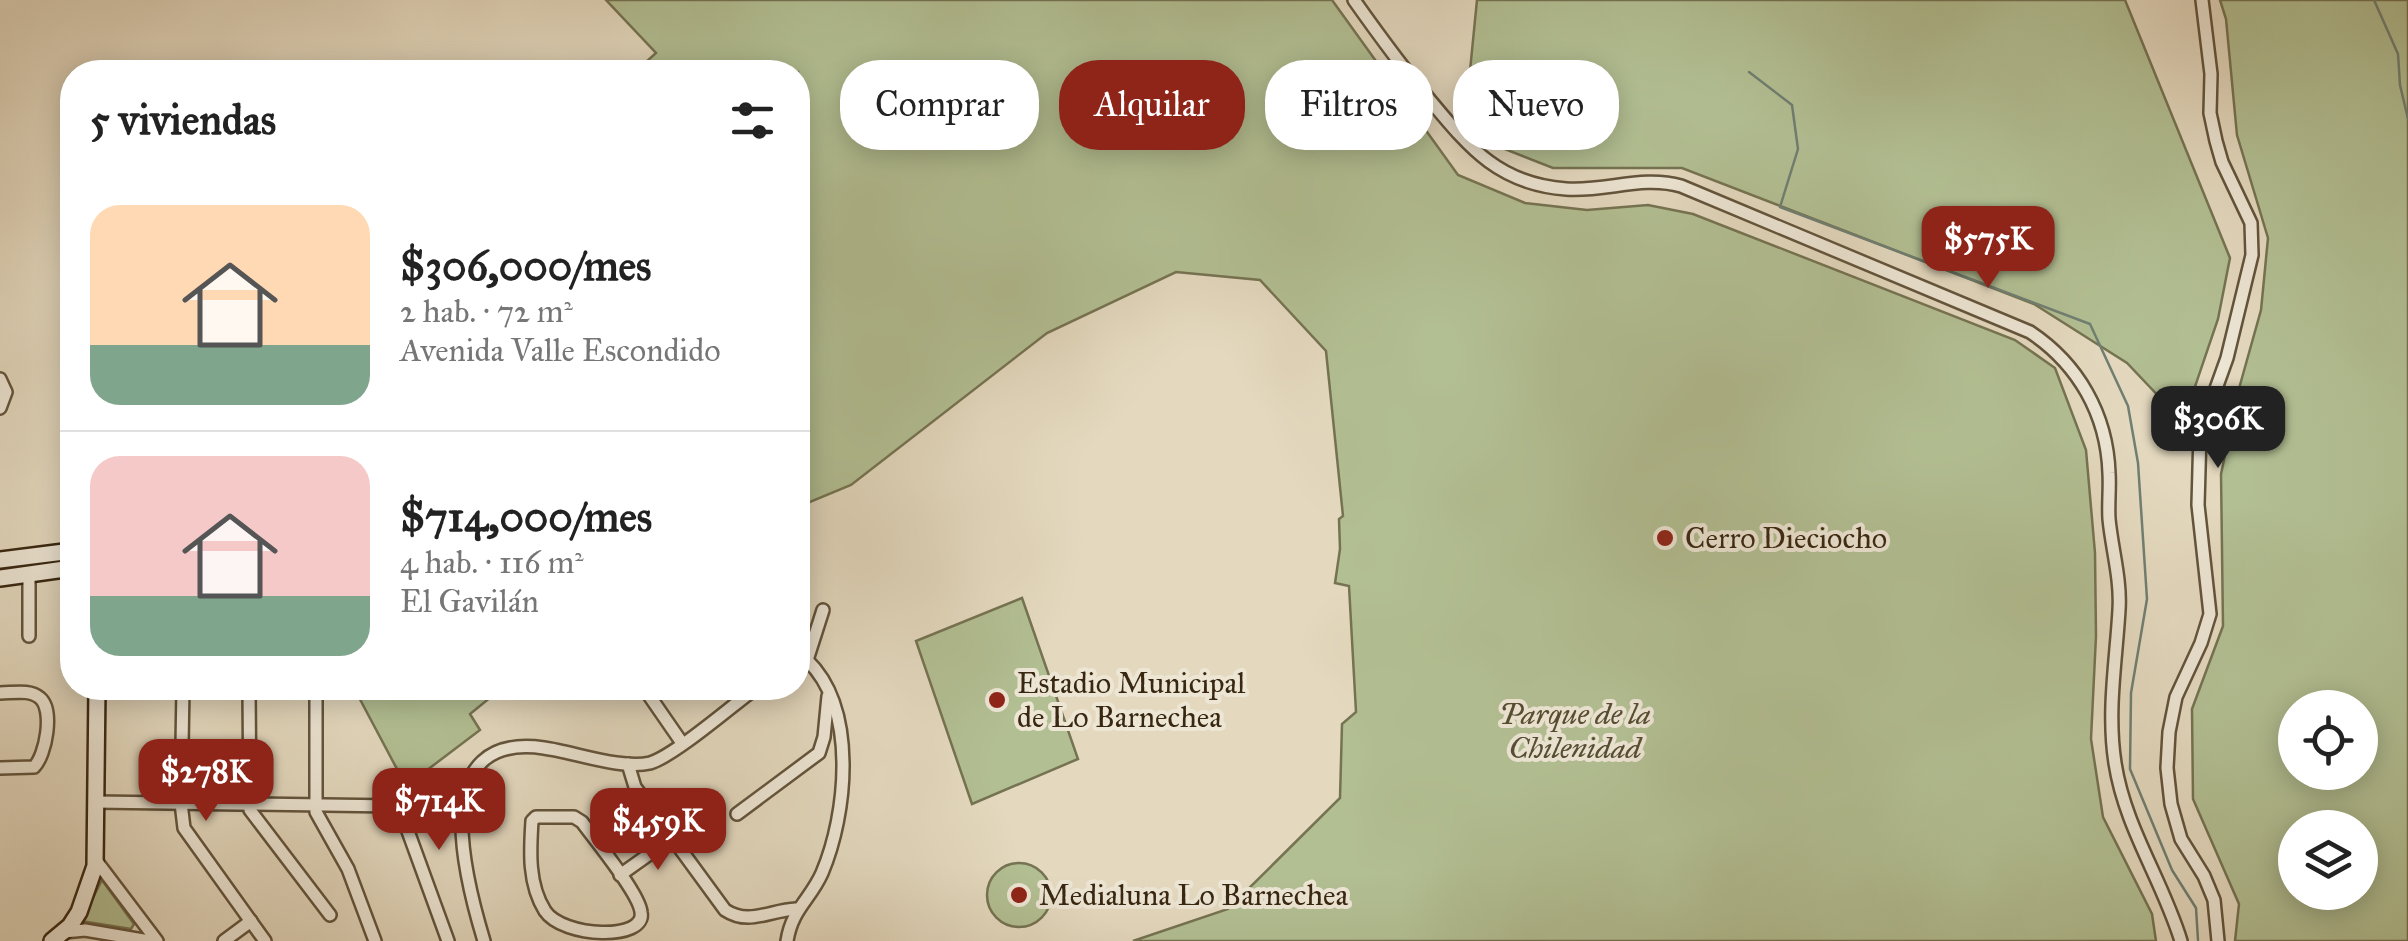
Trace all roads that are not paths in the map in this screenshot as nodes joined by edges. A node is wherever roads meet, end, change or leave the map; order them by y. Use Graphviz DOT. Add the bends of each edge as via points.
graph roads {
  1 [pos="1354,0"];
  2 [pos="2202,0"];
  3 [pos="0,379"];
  4 [pos="0,408"];
  5 [pos="60,553"];
  6 [pos="0,560"];
  7 [pos="60,570"];
  8 [pos="29,575"];
  9 [pos="0,578"];
  10 [pos="823,610"];
  11 [pos="29,636"];
  12 [pos="810,642"];
  13 [pos="810,666"];
  14 [pos="829,692"];
  15 [pos="0,693"];
  16 [pos="96,700"];
  17 [pos="183,700"];
  18 [pos="249,700"];
  19 [pos="316,700"];
  20 [pos="652,700"];
  21 [pos="740,700"];
  22 [pos="682,743"];
  23 [pos="628,764"];
  24 [pos="0,768"];
  25 [pos="96,802"];
  26 [pos="181,803"];
  27 [pos="248,804"];
  28 [pos="316,804"];
  29 [pos="736,814"];
  30 [pos="672,838"];
  31 [pos="95,859"];
  32 [pos="620,875"];
  33 [pos="796,909"];
  34 [pos="330,915"];
  35 [pos="250,921"];
  36 [pos="58,936"];
  37 [pos="153,941"];
  38 [pos="224,941"];
  39 [pos="265,941"];
  40 [pos="374,941"];
  41 [pos="448,941"];
  42 [pos="484,941"];
  43 [pos="787,941"];
  44 [pos="2181,941"];
  45 [pos="2218,941"];
  1 -- 44 [label="street" via="1458,136 1505,172 1562,189 1645,181 1681,186 2030,332 2070,366 2099,417 2109,470 2119,586 2111,724 2119,788"];
  2 -- 45 [label="street" via="2216,141 2251,223 2252,255 2200,433 2198,504 2210,614 2176,697 2167,768 2175,822 2209,888"];
  3 -- 4 [label="street" via="6,392"];
  5 -- 6 [label="street"];
  7 -- 8 [label="street"];
  8 -- 9 [label="street"];
  8 -- 11 [label="street"];
  10 -- 12 [label="street"];
  13 -- 14 [label="street"];
  14 -- 29 [label="street" via="819,754"];
  14 -- 33 [label="street" via="844,760 836,822 820,879"];
  15 -- 24 [label="street" via="39,697 46,722 42,759 34,768"];
  16 -- 25 [label="street"];
  17 -- 26 [label="street"];
  18 -- 27 [label="street"];
  19 -- 28 [label="street"];
  20 -- 22 [label="street"];
  21 -- 22 [label="street"];
  22 -- 23 [label="street" via="653,762"];
  23 -- 30 [label="street" via="635,786"];
  23 -- 42 [label="street" via="520,746 476,767 463,800 462,845"];
  25 -- 26 [label="street"];
  25 -- 31 [label="street"];
  26 -- 27 [label="street"];
  26 -- 35 [label="street" via="187,833"];
  27 -- 28 [label="street"];
  27 -- 34 [label="street"];
  28 -- 40 [label="street"];
  28 -- 41 [label="street" via="390,805 401,812"];
  30 -- 32 [label="street"];
  30 -- 33 [label="street" via="730,914 748,918"];
  31 -- 36 [label="street" via="84,902"];
  31 -- 37 [label="street"];
  32 -- 32 [label="street" via="579,819 533,820 537,893 567,932 605,941 634,932 641,908"];
  33 -- 43 [label="street"];
  35 -- 38 [label="street"];
  35 -- 39 [label="street"];
  36 -- 37 [label="street" via="86,930"];
}
